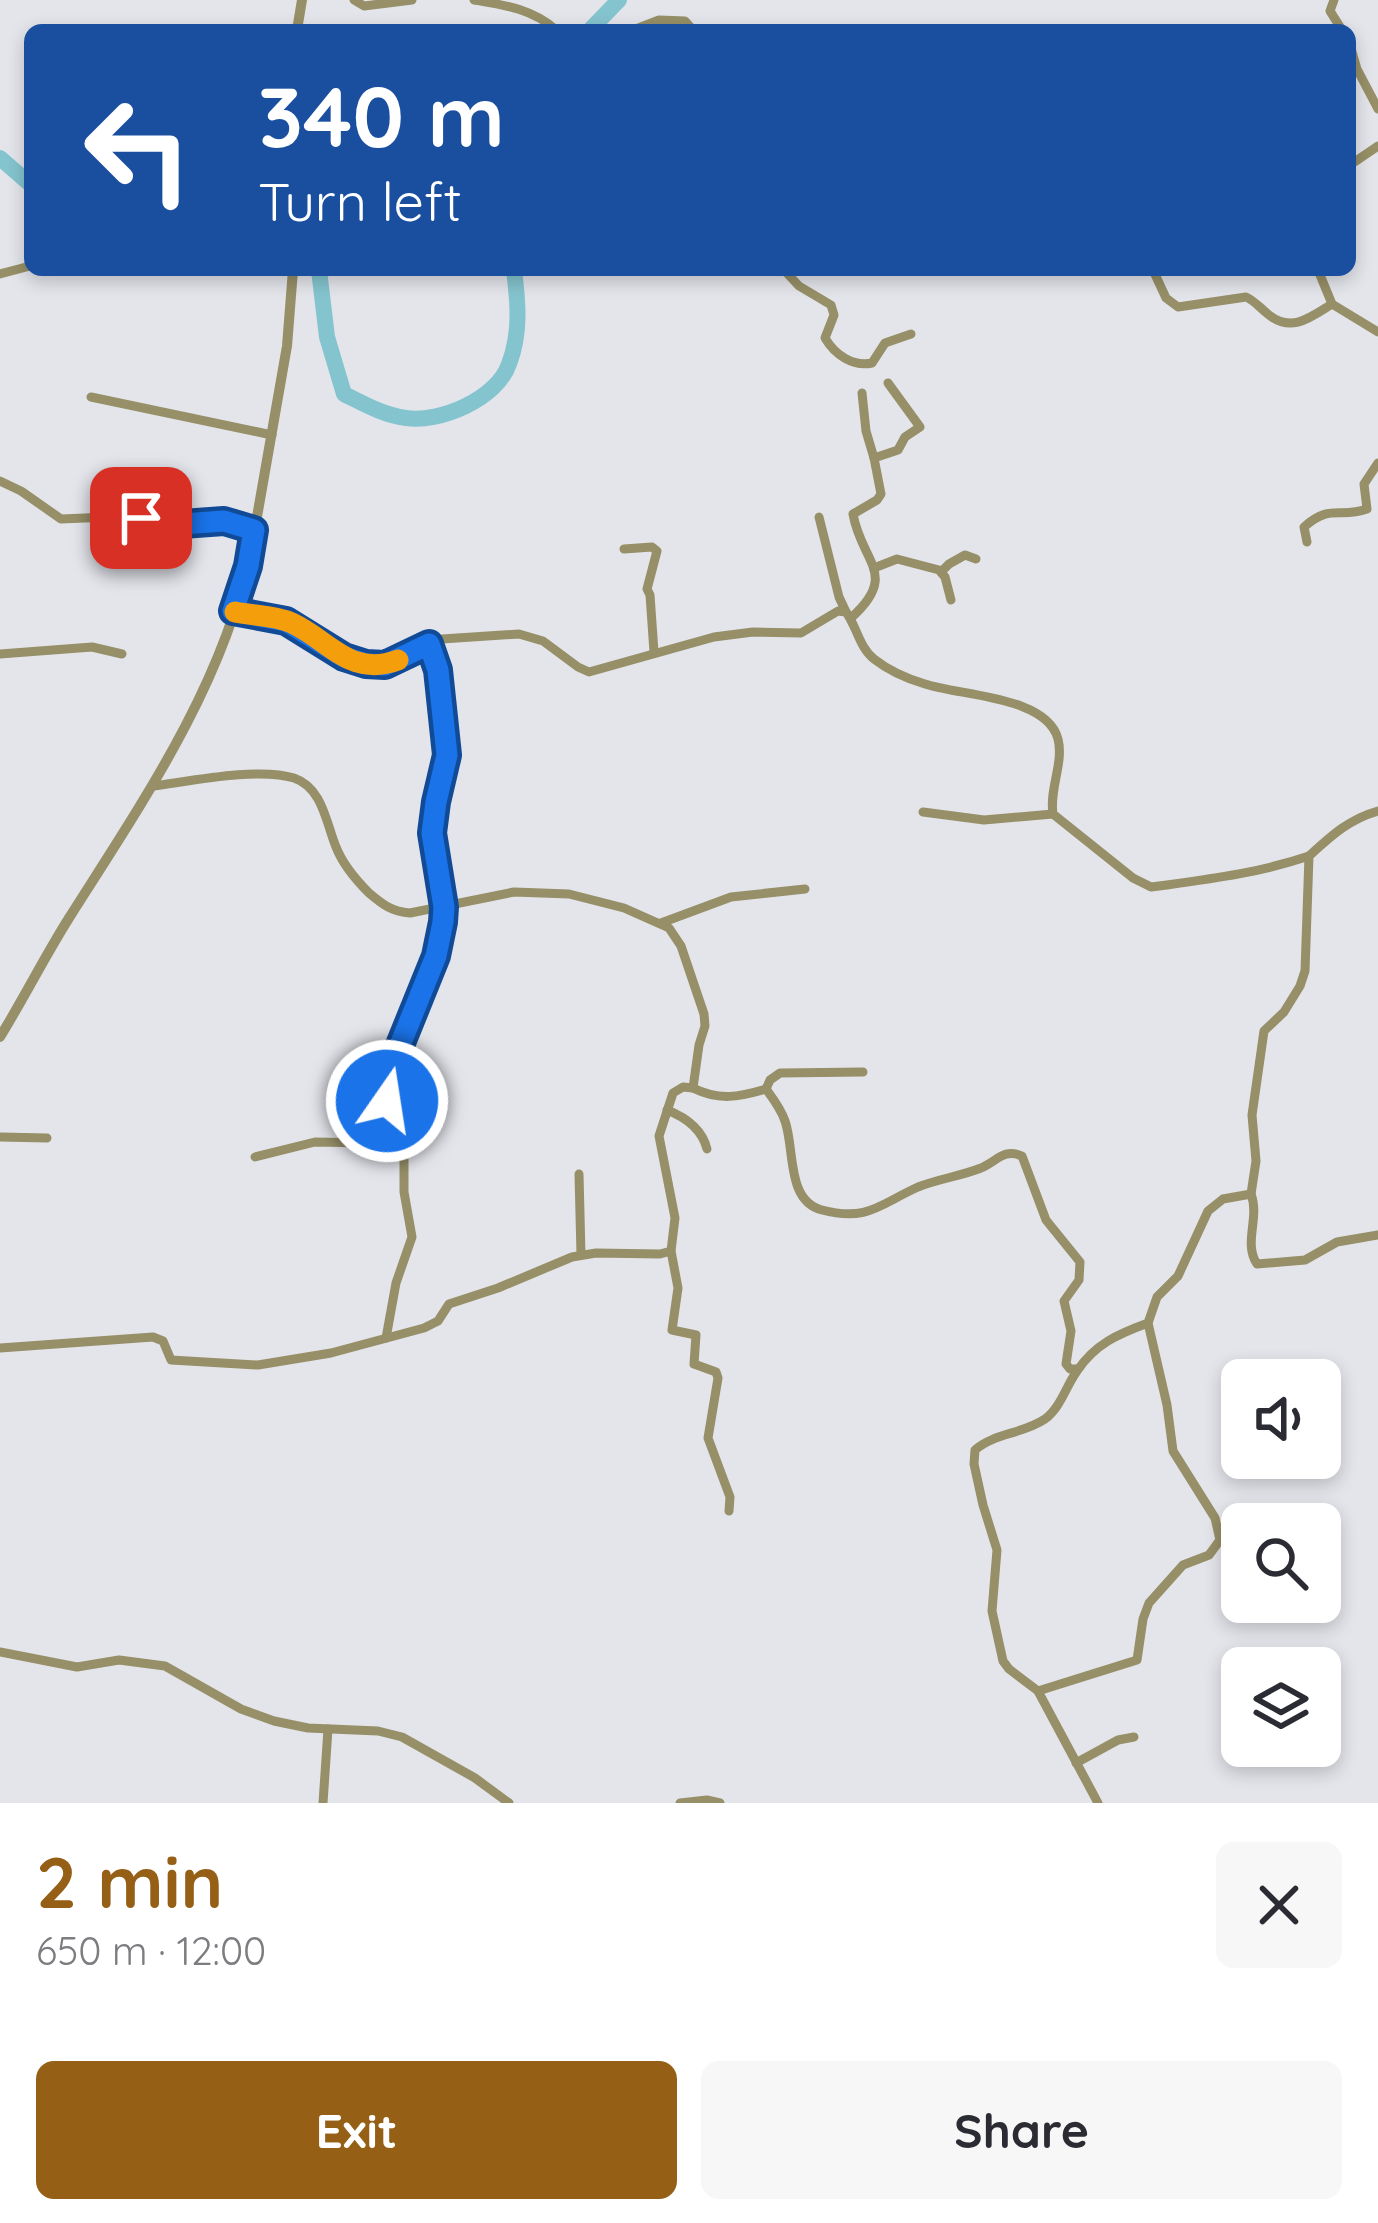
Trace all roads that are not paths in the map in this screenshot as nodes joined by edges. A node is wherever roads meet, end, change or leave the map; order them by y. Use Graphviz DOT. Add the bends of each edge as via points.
graph roads {
  1 [pos="354,0"];
  2 [pos="412,0"];
  3 [pos="474,0"];
  4 [pos="500,2"];
  5 [pos="550,24"];
  6 [pos="649,24"];
  7 [pos="686,24"];
  8 [pos="1356,66"];
  9 [pos="1378,109"];
  10 [pos="293,276"];
  11 [pos="790,276"];
  12 [pos="1156,276"];
  13 [pos="1320,276"];
  14 [pos="1332,304"];
  15 [pos="1378,332"];
  16 [pos="911,334"];
  17 [pos="888,383"];
  18 [pos="862,393"];
  19 [pos="91,397"];
  20 [pos="272,435"];
  21 [pos="874,458"];
  22 [pos="1378,463"];
  23 [pos="0,481"];
  24 [pos="819,517"];
  25 [pos="254,530"];
  26 [pos="1307,542"];
  27 [pos="624,548"];
  28 [pos="976,559"];
  29 [pos="874,568"];
  30 [pos="942,571"];
  31 [pos="951,600"];
  32 [pos="233,611"];
  33 [pos="848,615"];
  34 [pos="429,644"];
  35 [pos="654,652"];
  36 [pos="0,654"];
  37 [pos="122,654"];
  38 [pos="154,786"];
  39 [pos="1378,811"];
  40 [pos="923,812"];
  41 [pos="1053,814"];
  42 [pos="1309,856"];
  43 [pos="805,889"];
  44 [pos="444,907"];
  45 [pos="661,922"];
  46 [pos="0,1037"];
  47 [pos="863,1072"];
  48 [pos="693,1088"];
  49 [pos="766,1089"];
  50 [pos="667,1110"];
  51 [pos="0,1137"];
  52 [pos="394,1137"];
  53 [pos="47,1138"];
  54 [pos="707,1149"];
  55 [pos="255,1157"];
  56 [pos="579,1174"];
  57 [pos="1251,1194"];
  58 [pos="1378,1235"];
  59 [pos="670,1251"];
  60 [pos="581,1255"];
  61 [pos="1148,1323"];
  62 [pos="386,1338"];
  63 [pos="0,1348"];
  64 [pos="1078,1369"];
  65 [pos="729,1511"];
  66 [pos="0,1652"];
  67 [pos="1038,1690"];
  68 [pos="328,1729"];
  69 [pos="1134,1737"];
  70 [pos="1076,1763"];
  71 [pos="323,1803"];
  72 [pos="509,1803"];
  73 [pos="680,1803"];
  74 [pos="720,1803"];
  75 [pos="1098,1803"];
  1 -- 2 [label="street"];
  3 -- 4 [label="street"];
  4 -- 5 [label="street"];
  6 -- 7 [label="street"];
  8 -- 9 [label="street"];
  10 -- 20 [label="street"];
  11 -- 16 [label="street" via="831,305 825,338 850,361 872,363 885,343"];
  12 -- 14 [label="street" via="1178,307 1246,296 1292,324"];
  13 -- 14 [label="street"];
  14 -- 15 [label="street"];
  17 -- 21 [label="street" via="920,427 898,450"];
  18 -- 21 [label="street"];
  19 -- 20 [label="street"];
  20 -- 25 [label="street"];
  21 -- 29 [label="street" via="881,494 853,516"];
  22 -- 26 [label="street" via="1364,484 1367,509 1318,516 1304,527"];
  23 -- 25 [label="street" via="61,519 224,521"];
  24 -- 33 [label="street"];
  25 -- 32 [label="street"];
  27 -- 35 [label="street" via="657,550 647,589"];
  28 -- 30 [label="street" via="965,555"];
  29 -- 30 [label="street" via="896,560"];
  29 -- 33 [label="street" via="873,593"];
  30 -- 31 [label="street"];
  32 -- 34 [label="street" via="286,621 366,664 385,665"];
  32 -- 38 [label="street"];
  33 -- 35 [label="street" via="838,611 792,634 742,632"];
  33 -- 41 [label="street" via="869,655 890,669 1040,715 1059,748"];
  34 -- 35 [label="street" via="531,636 589,672"];
  34 -- 44 [label="street" via="447,755 432,833"];
  36 -- 37 [label="street" via="92,646"];
  38 -- 44 [label="street" via="242,775 296,778 318,797 338,853 382,904 402,913"];
  38 -- 46 [label="street"];
  39 -- 42 [label="street" via="1342,826"];
  40 -- 41 [label="street" via="984,820"];
  41 -- 42 [label="street" via="1151,887"];
  42 -- 57 [label="street" via="1305,971 1264,1031"];
  43 -- 45 [label="street" via="730,897"];
  44 -- 45 [label="street" via="514,892 569,894"];
  44 -- 52 [label="street" via="436,956 392,1065"];
  45 -- 48 [label="street" via="677,938 704,1014"];
  47 -- 49 [label="street" via="780,1073"];
  48 -- 49 [label="street" via="716,1098"];
  48 -- 50 [label="street" via="675,1091"];
  49 -- 64 [label="street" via="785,1120 800,1192 815,1209 877,1210 1005,1153 1022,1156 1046,1220 1080,1262 1064,1301 1071,1331 1066,1364"];
  50 -- 54 [label="street" via="700,1130"];
  50 -- 59 [label="street" via="659,1146 675,1218"];
  51 -- 53 [label="street"];
  52 -- 55 [label="street" via="315,1142"];
  52 -- 62 [label="street" via="404,1158 412,1237"];
  56 -- 60 [label="street"];
  57 -- 58 [label="street" via="1257,1264 1305,1260 1337,1242"];
  57 -- 61 [label="street" via="1222,1199 1208,1211"];
  59 -- 60 [label="street"];
  59 -- 65 [label="street" via="678,1288 672,1330 696,1335 694,1364 718,1378 708,1438"];
  60 -- 62 [label="street" via="449,1304 435,1324"];
  61 -- 64 [label="street" via="1105,1341"];
  61 -- 67 [label="street" via="1172,1451 1215,1518 1220,1540 1209,1555 1183,1565 1149,1604 1137,1660"];
  62 -- 63 [label="street" via="250,1366 172,1360 153,1337"];
  64 -- 67 [label="street" via="1050,1415 983,1443 973,1456 997,1550 992,1598 1001,1655"];
  66 -- 68 [label="street" via="77,1667 119,1660 165,1666 241,1709"];
  67 -- 70 [label="street"];
  68 -- 71 [label="street"];
  68 -- 72 [label="street" via="402,1737"];
  69 -- 70 [label="street"];
  70 -- 75 [label="street"];
  73 -- 74 [label="street"];
}
